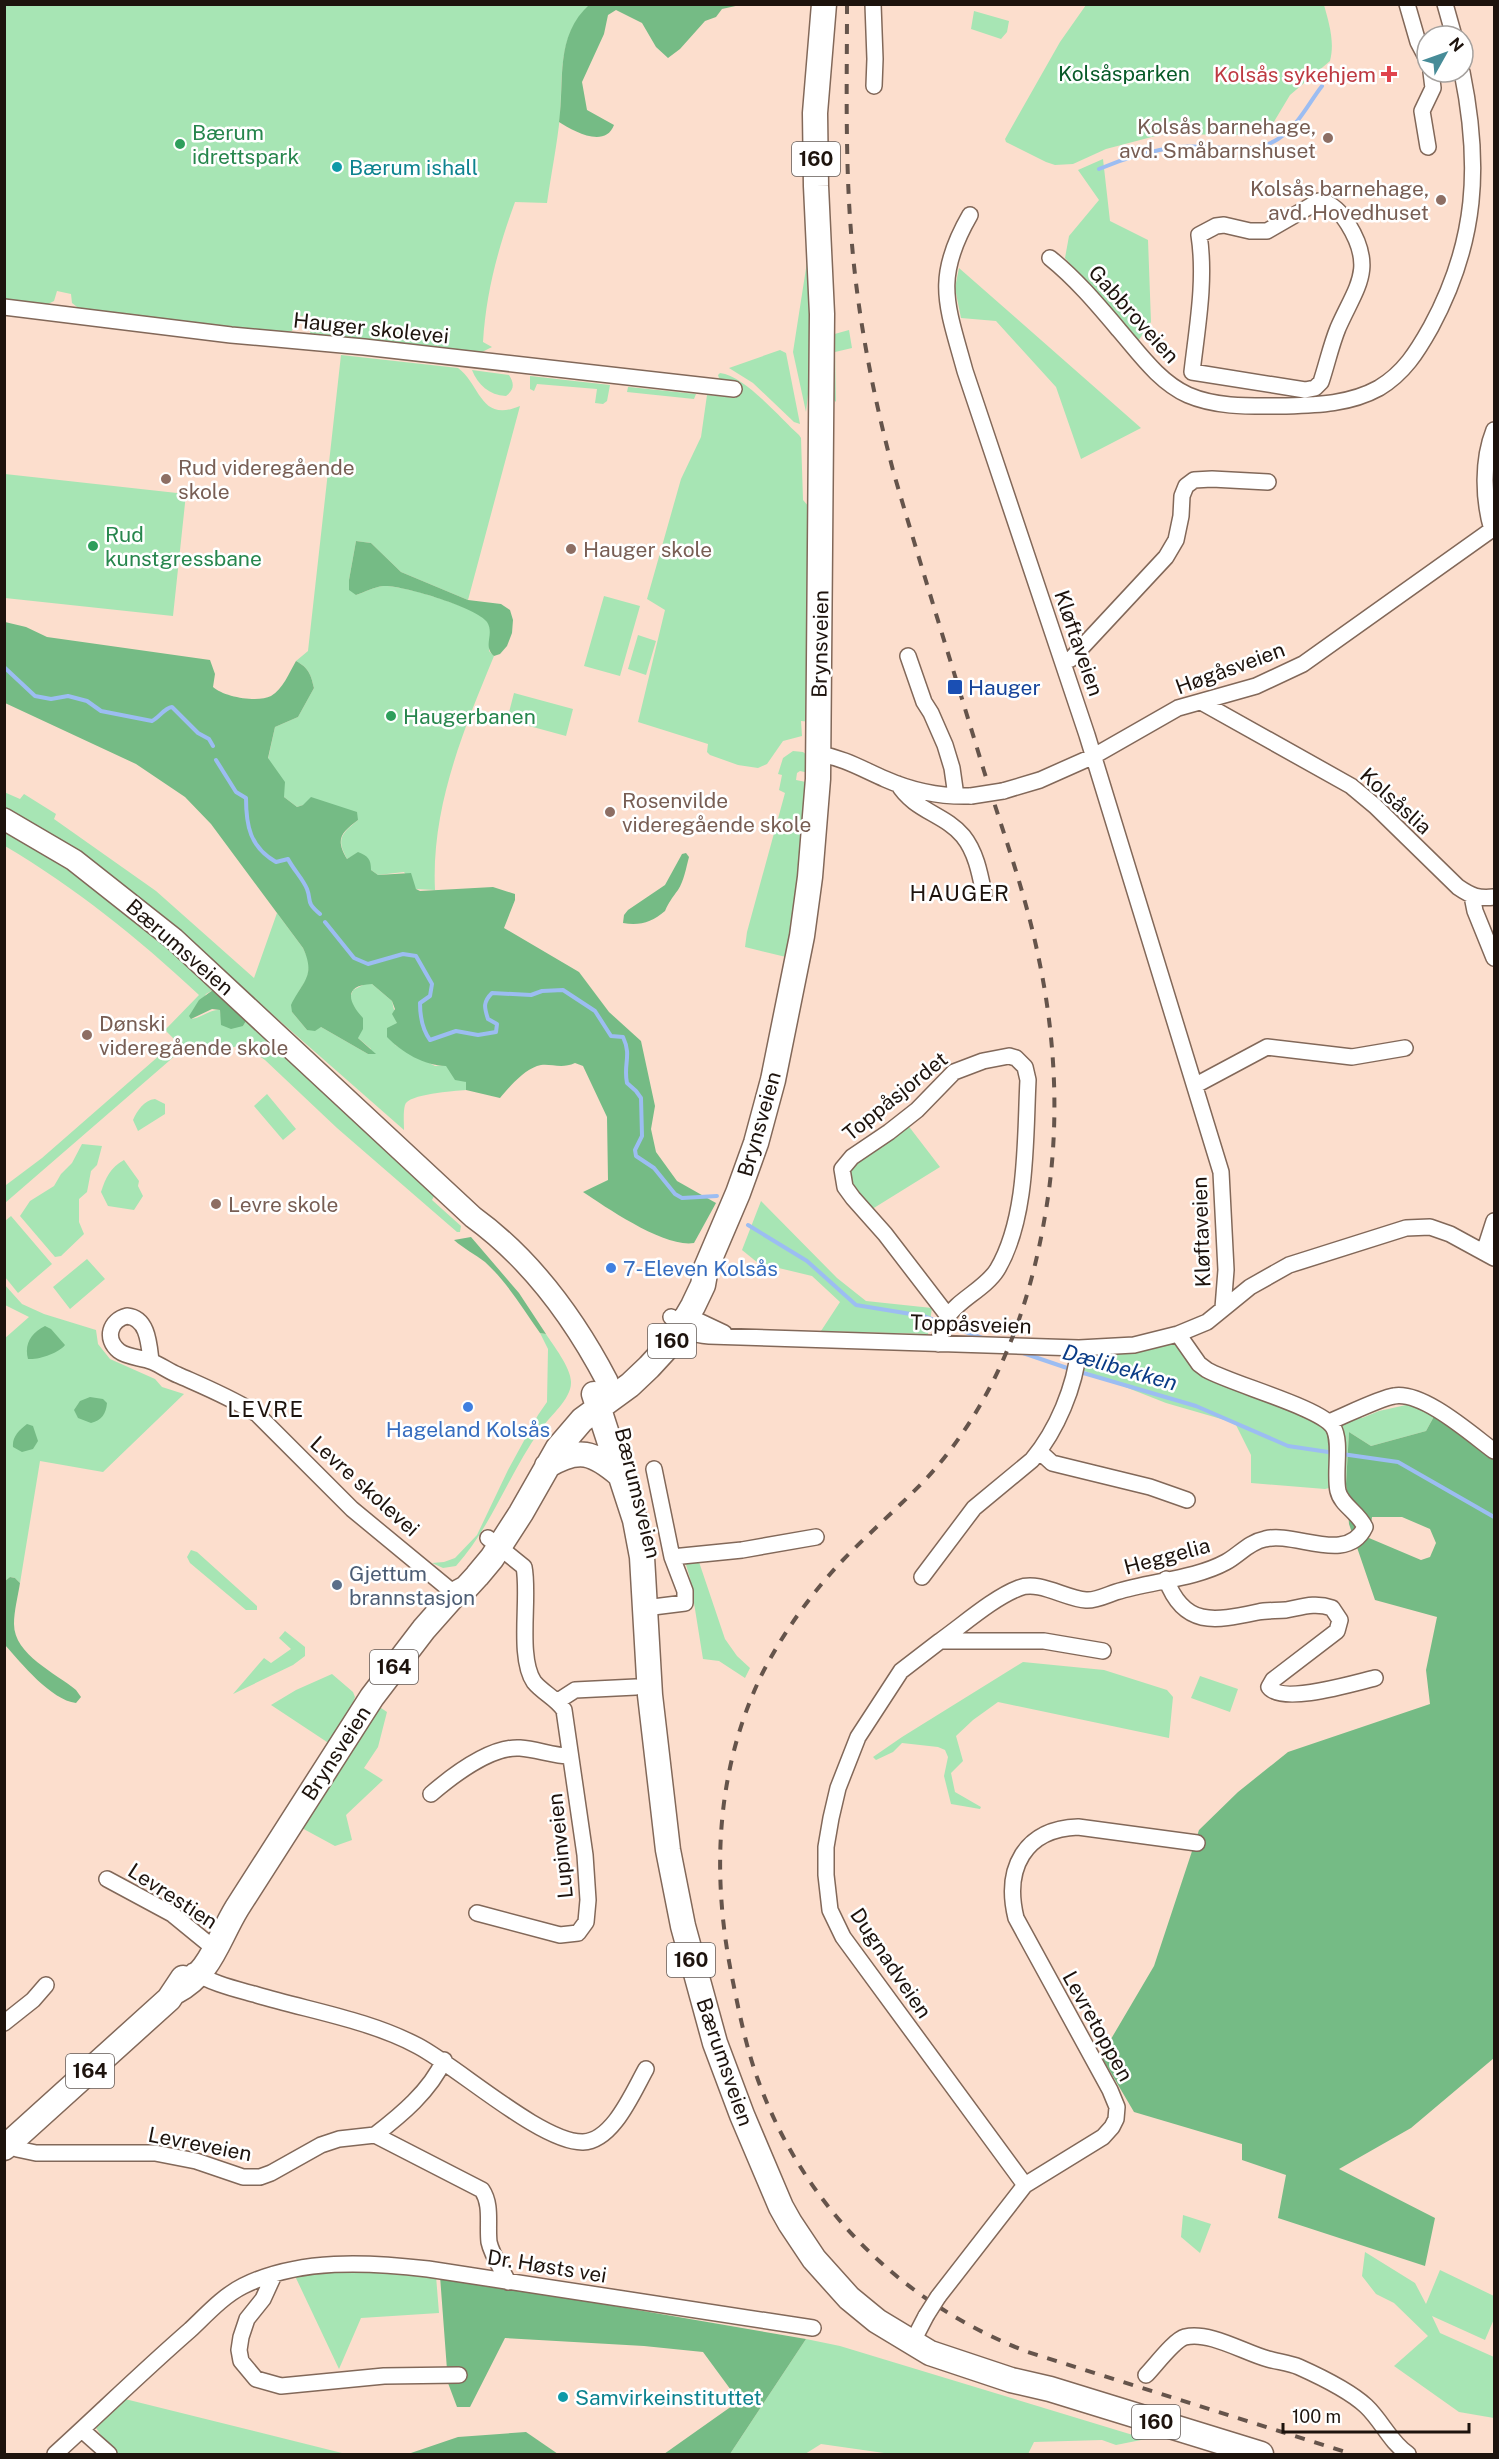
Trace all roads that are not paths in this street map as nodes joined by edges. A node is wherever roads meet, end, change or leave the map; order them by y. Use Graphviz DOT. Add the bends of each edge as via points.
graph roads {
  1 [pos="824,4"];
  2 [pos="873,4"];
  3 [pos="1407,4"];
  4 [pos="1445,4"];
  5 [pos="1451,24"];
  6 [pos="1415,32"];
  7 [pos="1432,84"];
  8 [pos="1464,84"];
  9 [pos="874,86"];
  10 [pos="1428,147"];
  11 [pos="970,215"];
  12 [pos="1050,258"];
  13 [pos="4,307"];
  14 [pos="1192,372"];
  15 [pos="734,389"];
  16 [pos="1187,394"];
  17 [pos="1494,430"];
  18 [pos="1268,482"];
  19 [pos="1493,529"];
  20 [pos="908,656"];
  21 [pos="1063,662"];
  22 [pos="1201,702"];
  23 [pos="819,753"];
  24 [pos="1094,756"];
  25 [pos="898,784"];
  26 [pos="956,796"];
  27 [pos="4,819"];
  28 [pos="984,894"];
  29 [pos="1472,896"];
  30 [pos="1494,897"];
  31 [pos="1494,958"];
  32 [pos="1404,1048"];
  33 [pos="1196,1085"];
  34 [pos="1494,1221"];
  35 [pos="1489,1255"];
  36 [pos="1223,1308"];
  37 [pos="948,1316"];
  38 [pos="680,1320"];
  39 [pos="1178,1334"];
  40 [pos="938,1344"];
  41 [pos="1079,1348"];
  42 [pos="151,1361"];
  43 [pos="603,1394"];
  44 [pos="1332,1426"];
  45 [pos="1494,1450"];
  46 [pos="1040,1451"];
  47 [pos="547,1466"];
  48 [pos="654,1469"];
  49 [pos="620,1475"];
  50 [pos="1187,1500"];
  51 [pos="816,1537"];
  52 [pos="494,1542"];
  53 [pos="672,1557"];
  54 [pos="922,1577"];
  55 [pos="1166,1579"];
  56 [pos="455,1594"];
  57 [pos="652,1608"];
  58 [pos="940,1641"];
  59 [pos="1103,1651"];
  60 [pos="1375,1678"];
  61 [pos="636,1687"];
  62 [pos="558,1701"];
  63 [pos="570,1756"];
  64 [pos="431,1794"];
  65 [pos="1197,1843"];
  66 [pos="107,1879"];
  67 [pos="477,1913"];
  68 [pos="213,1947"];
  69 [pos="195,1972"];
  70 [pos="46,1985"];
  71 [pos="4,2023"];
  72 [pos="444,2060"];
  73 [pos="646,2069"];
  74 [pos="375,2135"];
  75 [pos="7,2145"];
  76 [pos="1025,2185"];
  77 [pos="274,2275"];
  78 [pos="508,2282"];
  79 [pos="813,2328"];
  80 [pos="919,2329"];
  81 [pos="459,2375"];
  82 [pos="1146,2375"];
  83 [pos="83,2431"];
  84 [pos="55,2454"];
  85 [pos="109,2454"];
  86 [pos="1262,2454"];
  87 [pos="1408,2454"];
  1 -- 23 [label="main road, Brynsveien / 160" via="815,114 822,314"];
  2 -- 9 [label="street"];
  3 -- 6 [label="street"];
  4 -- 5 [label="street"];
  7 -- 10 [label="street" via="1422,111"];
  8 -- 16 [label="street, Gabbroveien" via="1472,126 1474,187 1464,243 1438,313 1406,366 1378,389 1346,401 1323,404 1232,405"];
  11 -- 21 [label="street, Kløftaveien" via="948,263 948,310"];
  12 -- 16 [label="street, Gabbroveien" via="1088,294 1150,366"];
  13 -- 15 [label="street, Hauger skolevei"];
  14 -- 14 [label="street" via="1305,390 1315,388 1363,271 1354,237 1335,208 1319,201 1267,231 1224,225 1199,235 1200,296"];
  14 -- 16 [label="street"];
  17 -- 19 [label="street" via="1486,475 1488,518"];
  18 -- 21 [label="street" via="1212,479 1194,480 1186,486 1176,540 1166,557 1071,659"];
  19 -- 22 [label="street, Høgåsveien" via="1302,664 1256,686"];
  20 -- 26 [label="street" via="945,745"];
  21 -- 24 [label="street, Kløftaveien"];
  22 -- 24 [label="street, Høgåsveien" via="1168,713"];
  22 -- 29 [label="street, Kolsåslia" via="1351,786 1446,877"];
  23 -- 25 [label="street, Høgåsveien" via="843,759"];
  23 -- 38 [label="main road, Brynsveien / 160" via="809,886 780,1048 756,1143 738,1193"];
  24 -- 26 [label="street, Høgåsveien, bridge" via="1040,780 1003,791"];
  24 -- 33 [label="street, Kløftaveien"];
  25 -- 26 [label="street, Høgåsveien"];
  25 -- 28 [label="street, Høgåsveien" via="905,797 963,836 977,864"];
  27 -- 43 [label="main road, Bærumsveien" via="74,860 174,939 473,1218 547,1306"];
  29 -- 30 [label="street"];
  29 -- 31 [label="street"];
  32 -- 33 [label="street" via="1352,1057 1267,1047"];
  33 -- 36 [label="street, Kløftaveien" via="1222,1180 1226,1270"];
  34 -- 35 [label="street"];
  35 -- 36 [label="street, Toppåsveien" via="1430,1227 1406,1228 1289,1265"];
  36 -- 39 [label="street, Toppåsveien" via="1207,1322"];
  37 -- 37 [label="street, Toppåsjordet" via="990,1279 1013,1227 1022,1175 1028,1080 1025,1067 1016,1058 1003,1057 954,1072 917,1110 852,1157 843,1169 846,1187"];
  37 -- 40 [label="street, Toppåsjordet"];
  38 -- 40 [label="street, Toppåsveien" via="698,1335"];
  38 -- 43 [label="main road, Brynsveien / 160" via="663,1332"];
  39 -- 41 [label="street, Toppåsveien" via="1134,1345"];
  39 -- 44 [label="street" via="1207,1370 1294,1404"];
  40 -- 41 [label="street, Toppåsveien"];
  41 -- 46 [label="street" via="1072,1384"];
  42 -- 56 [label="street, Levre skolevei" via="257,1414 352,1509"];
  43 -- 47 [label="main road, Brynsveien / 164"];
  43 -- 49 [label="main road, Bærumsveien / 160"];
  43 -- 52 [label="main road, Brynsveien / 164" via="579,1402 546,1438"];
  43 -- 57 [label="main road, Bærumsveien / 160" via="635,1466 646,1510 657,1570"];
  44 -- 45 [label="street" via="1393,1396 1407,1396 1420,1400"];
  44 -- 55 [label="street, Heggelia" via="1338,1489 1365,1527 1355,1541 1342,1545 1265,1538 1227,1562"];
  46 -- 50 [label="street" via="1052,1463"];
  46 -- 54 [label="street" via="974,1508"];
  47 -- 49 [label="main road" via="580,1453 601,1460"];
  47 -- 52 [label="main road, Brynsveien / 164"];
  48 -- 53 [label="street, Bærumsveien"];
  49 -- 57 [label="main road, Bærumsveien / 160" via="635,1520"];
  51 -- 53 [label="street, Bærumsveien"];
  52 -- 56 [label="main road, Brynsveien / 164" via="460,1581"];
  52 -- 62 [label="street" via="524,1567 528,1665 534,1681"];
  53 -- 57 [label="street, Bærumsveien" via="685,1591 685,1603"];
  55 -- 58 [label="street, Heggelia" via="1086,1600 1035,1587 1019,1588"];
  55 -- 60 [label="street" via="1180,1606 1198,1617 1226,1619 1312,1604 1332,1608 1340,1620 1337,1631 1273,1680 1269,1687 1277,1694"];
  56 -- 68 [label="main road, Brynsveien / 164" via="372,1697"];
  57 -- 80 [label="main road, Bærumsveien / 160" via="659,1656 655,1725 668,1850 693,1969 724,2069 786,2215 829,2276 864,2311"];
  58 -- 59 [label="street" via="1044,1641"];
  58 -- 76 [label="street, Dugnadveien" via="901,1671 870,1716 851,1754 838,1788 826,1846 830,1910 843,1936"];
  61 -- 62 [label="street" via="575,1690"];
  62 -- 63 [label="street, Lupinveien" via="564,1710"];
  63 -- 64 [label="street" via="504,1749"];
  63 -- 67 [label="street, Lupinveien" via="585,1855 586,1922 578,1933 560,1935"];
  65 -- 76 [label="street, Levretoppen" via="1078,1827 1045,1834 1022,1853 1012,1881 1016,1918 1117,2107 1116,2119 1103,2137"];
  66 -- 68 [label="street, Levrestien" via="163,1909"];
  68 -- 69 [label="main road, Brynsveien / 164"];
  69 -- 72 [label="street" via="231,1988 365,2025"];
  69 -- 75 [label="main road, Brynsveien / 164" via="182,1979 175,1992"];
  70 -- 71 [label="street"];
  72 -- 73 [label="street" via="544,2129 583,2142 610,2130"];
  72 -- 74 [label="street" via="413,2103"];
  74 -- 75 [label="street, Levreveien" via="321,2145 260,2177 243,2177 196,2161 155,2153 36,2153"];
  74 -- 78 [label="street" via="482,2190 488,2206 489,2242"];
  76 -- 80 [label="street, Levretoppen, bridge" via="938,2297"];
  77 -- 78 [label="street, Dr. Høsts vei" via="318,2266 378,2263"];
  77 -- 81 [label="street" via="263,2299 247,2319 241,2337 241,2361 256,2379 280,2386 384,2376"];
  77 -- 83 [label="street, Dr. Høsts vei" via="242,2286 219,2303"];
  78 -- 79 [label="street, Dr. Høsts vei"];
  80 -- 86 [label="main road, Bærumsveien / 160" via="962,2364"];
  82 -- 87 [label="street" via="1184,2337 1228,2344 1298,2366 1355,2398 1367,2406 1398,2448"];
  83 -- 84 [label="street, Dr. Høsts vei"];
  83 -- 85 [label="street"];
}
